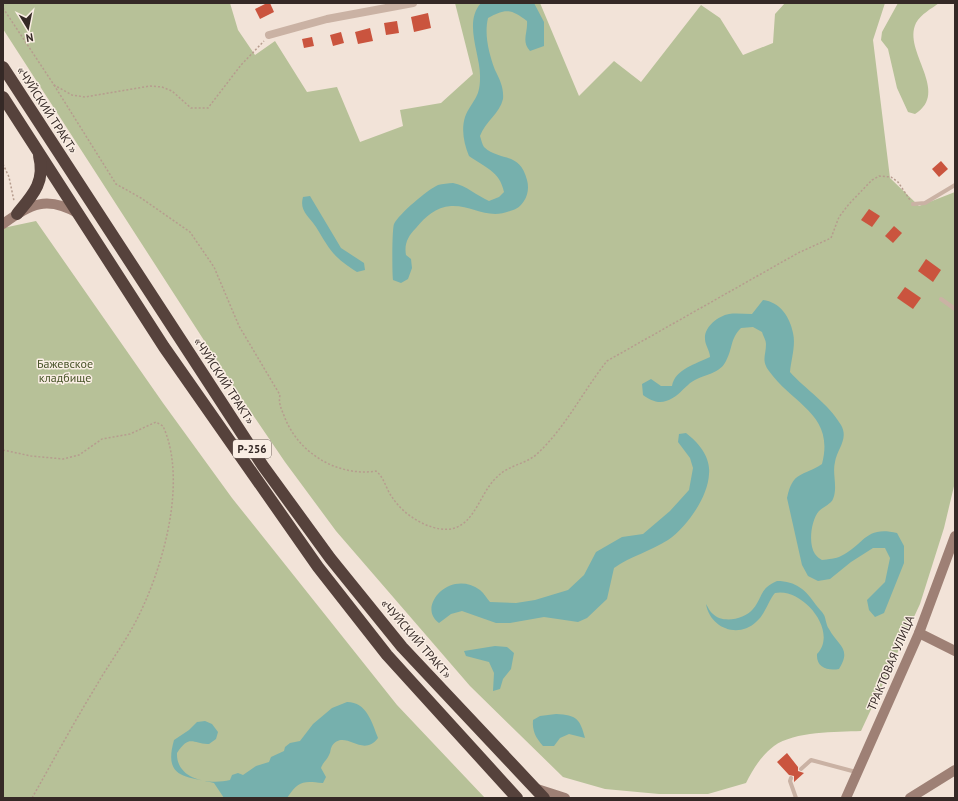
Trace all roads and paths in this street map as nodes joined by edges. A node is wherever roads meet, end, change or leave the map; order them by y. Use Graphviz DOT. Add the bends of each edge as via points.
graph roads {
  1 [pos="413,3"];
  2 [pos="3,8"];
  3 [pos="269,35"];
  4 [pos="3,67"];
  5 [pos="54,86"];
  6 [pos="3,97"];
  7 [pos="37,150"];
  8 [pos="3,164"];
  9 [pos="955,185"];
  10 [pos="913,204"];
  11 [pos="17,214"];
  12 [pos="79,214"];
  13 [pos="3,224"];
  14 [pos="941,299"];
  15 [pos="955,309"];
  16 [pos="3,450"];
  17 [pos="955,536"];
  18 [pos="919,633"];
  19 [pos="955,651"];
  20 [pos="801,770"];
  21 [pos="955,770"];
  22 [pos="857,772"];
  23 [pos="791,778"];
  24 [pos="534,788"];
  25 [pos="32,798"];
  26 [pos="516,798"];
  27 [pos="544,798"];
  28 [pos="565,798"];
  29 [pos="796,798"];
  30 [pos="846,798"];
  31 [pos="910,798"];
  1 -- 3 [label="street" via="327,19"];
  2 -- 5 [label="path"];
  3 -- 5 [label="path" via="241,65 208,108 191,108 172,91 162,87 150,86 85,97 72,96"];
  4 -- 24 [label="highway, «ЧУЙСКИЙ ТРАКТ» / Р-256" via="263,466 326,552 402,646"];
  5 -- 10 [label="path" via="116,184 190,232 214,268 239,326 280,395 279,402 288,426 300,444 313,456 329,464 352,471 376,471 392,498 408,515 434,528 450,529 464,523 472,516 497,476 511,466 537,454 580,403 607,361 831,238 839,217 872,180 879,176 891,177 898,182"];
  6 -- 7 [label="highway, Р-256"];
  7 -- 11 [label="highway" via="42,165 41,180 35,192"];
  7 -- 12 [label="highway, Р-256"];
  8 -- 11 [label="path" via="9,177"];
  9 -- 10 [label="lane" via="925,203"];
  11 -- 12 [label="street" via="36,205 49,203 62,205"];
  11 -- 13 [label="street"];
  12 -- 26 [label="highway, Р-256" via="164,347 318,567 387,655"];
  14 -- 15 [label="lane"];
  16 -- 25 [label="path" via="63,459 78,455 102,439 130,434 156,422 163,426 172,451 172,502 165,543 153,584 136,622 95,686"];
  17 -- 18 [label="street, ТРАКТОВАЯ УЛИЦА"];
  18 -- 19 [label="street"];
  18 -- 22 [label="street, ТРАКТОВАЯ УЛИЦА"];
  20 -- 22 [label="lane" via="811,760"];
  21 -- 31 [label="street"];
  22 -- 30 [label="street, ТРАКТОВАЯ УЛИЦА"];
  23 -- 29 [label="lane"];
  24 -- 27 [label="highway, «ЧУЙСКИЙ ТРАКТ» / Р-256"];
  24 -- 28 [label="street"];
}
